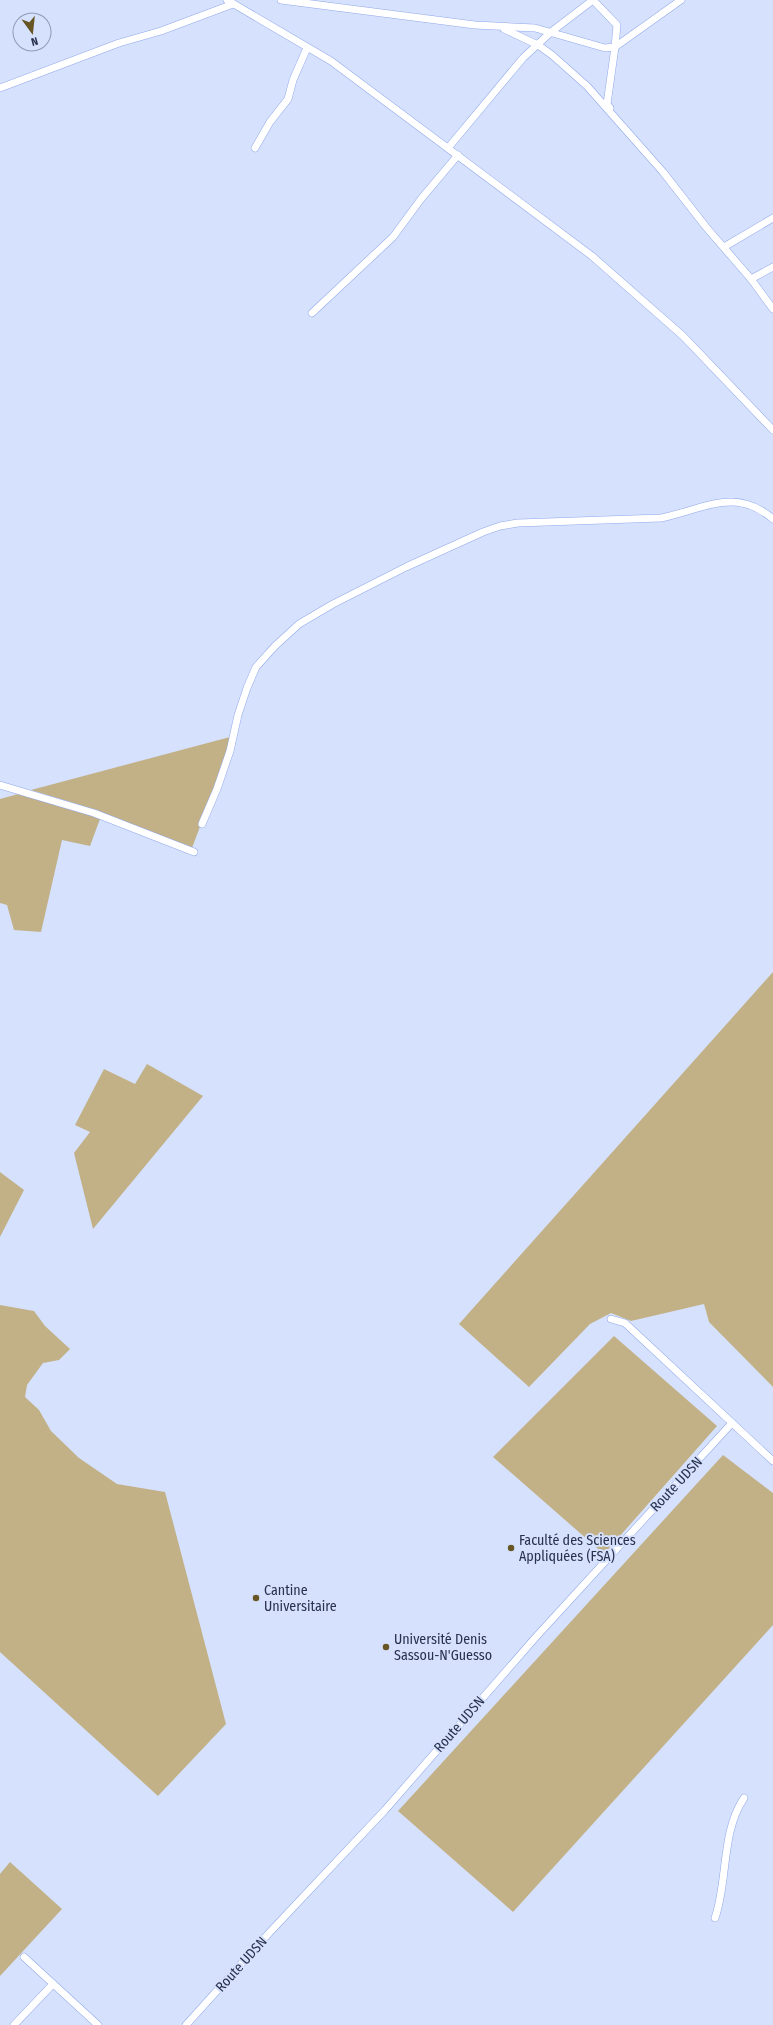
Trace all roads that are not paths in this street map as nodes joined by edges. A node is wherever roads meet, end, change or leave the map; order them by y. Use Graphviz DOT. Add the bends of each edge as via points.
graph roads {
  1 [pos="281,0"];
  2 [pos="593,0"];
  3 [pos="681,0"];
  4 [pos="230,2"];
  5 [pos="500,27"];
  6 [pos="551,32"];
  7 [pos="538,45"];
  8 [pos="615,47"];
  9 [pos="307,48"];
  10 [pos="0,88"];
  11 [pos="612,112"];
  12 [pos="256,148"];
  13 [pos="448,148"];
  14 [pos="458,155"];
  15 [pos="773,218"];
  16 [pos="724,247"];
  17 [pos="773,267"];
  18 [pos="751,279"];
  19 [pos="773,309"];
  20 [pos="312,313"];
  21 [pos="773,430"];
  22 [pos="773,519"];
  23 [pos="0,785"];
  24 [pos="202,824"];
  25 [pos="194,852"];
  26 [pos="611,1319"];
  27 [pos="732,1423"];
  28 [pos="773,1461"];
  29 [pos="744,1798"];
  30 [pos="716,1918"];
  31 [pos="24,1957"];
  32 [pos="52,1984"];
  33 [pos="14,2025"];
  34 [pos="98,2025"];
  35 [pos="186,2025"];
  1 -- 5 [label="street"];
  2 -- 6 [label="street"];
  2 -- 8 [label="street" via="617,25"];
  3 -- 8 [label="street"];
  4 -- 9 [label="street"];
  4 -- 10 [label="street" via="161,31 119,43"];
  5 -- 6 [label="street" via="535,28"];
  5 -- 7 [label="street"];
  6 -- 7 [label="street"];
  6 -- 8 [label="street" via="595,46"];
  7 -- 11 [label="street" via="588,86"];
  7 -- 13 [label="street" via="511,71"];
  8 -- 11 [label="street" via="607,104"];
  9 -- 12 [label="street" via="288,99 270,122"];
  9 -- 13 [label="street" via="330,61"];
  11 -- 16 [label="street"];
  13 -- 14 [label="street"];
  14 -- 20 [label="street" via="393,237"];
  14 -- 21 [label="street" via="580,247 648,303 712,365"];
  15 -- 16 [label="street"];
  16 -- 18 [label="street"];
  17 -- 18 [label="street"];
  18 -- 19 [label="street"];
  22 -- 24 [label="street" via="752,506 739,502 723,502 661,518 500,526 406,567 334,604 299,624 256,667 238,715 230,751 217,789"];
  23 -- 25 [label="street" via="94,813"];
  26 -- 27 [label="street" via="625,1323"];
  27 -- 28 [label="street"];
  27 -- 35 [label="street, Route UDSN" via="535,1638 385,1810"];
  29 -- 30 [label="street" via="736,1809 723,1870 722,1900"];
  31 -- 32 [label="street"];
  32 -- 33 [label="street"];
  32 -- 34 [label="street"];
}
